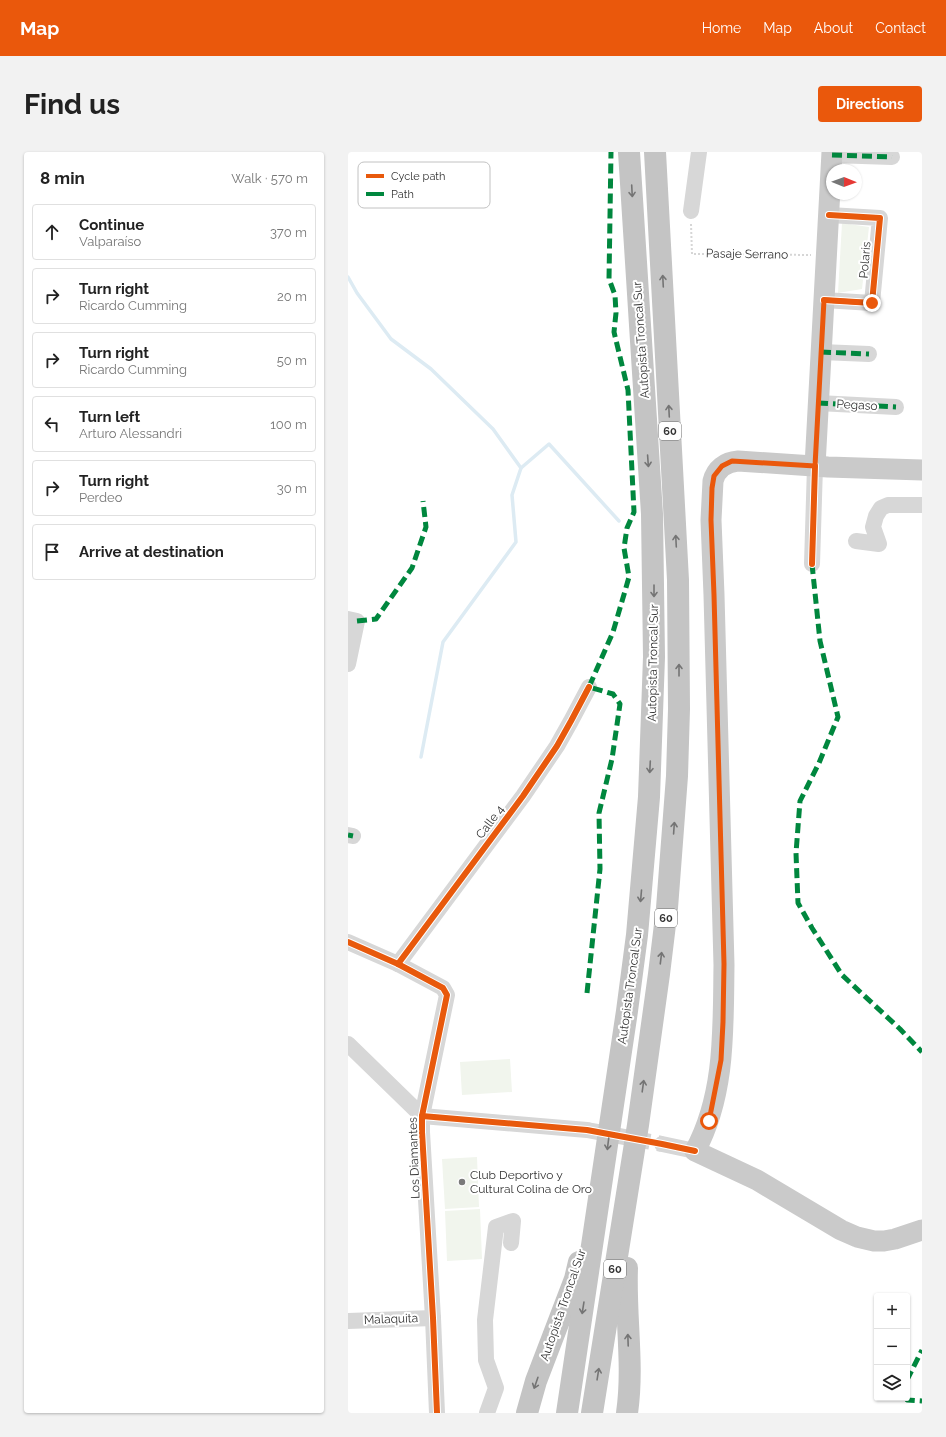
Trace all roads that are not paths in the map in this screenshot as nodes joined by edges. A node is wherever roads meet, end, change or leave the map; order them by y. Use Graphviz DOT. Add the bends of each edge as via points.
graph roads {
  1 [pos="629,152"];
  2 [pos="655,152"];
  3 [pos="698,152"];
  4 [pos="832,153"];
  5 [pos="892,157"];
  6 [pos="691,211"];
  7 [pos="829,215"];
  8 [pos="824,300"];
  9 [pos="821,352"];
  10 [pos="869,354"];
  11 [pos="818,403"];
  12 [pos="896,407"];
  13 [pos="815,466"];
  14 [pos="922,470"];
  15 [pos="922,506"];
  16 [pos="856,541"];
  17 [pos="812,564"];
  18 [pos="348,619"];
  19 [pos="348,664"];
  20 [pos="588,686"];
  21 [pos="348,942"];
  22 [pos="398,964"];
  23 [pos="348,1044"];
  24 [pos="422,1116"];
  25 [pos="638,1125"];
  26 [pos="587,1130"];
  27 [pos="662,1144"];
  28 [pos="695,1151"];
  29 [pos="604,1173"];
  30 [pos="922,1230"];
  31 [pos="511,1243"];
  32 [pos="433,1318"];
  33 [pos="348,1321"];
  34 [pos="628,1411"];
  35 [pos="437,1413"];
  36 [pos="487,1413"];
  37 [pos="527,1413"];
  38 [pos="567,1413"];
  39 [pos="592,1413"];
  1 -- 29 [label="highway, Autopista Troncal Sur / 60, one-way" via="652,514 653,704 649,797 637,935"];
  25 -- 2 [label="highway, Autopista Troncal Sur / 60, one-way" via="667,908 679,710 678,580"];
  3 -- 6 [label="street"];
  4 -- 5 [label="street"];
  4 -- 7 [label="main road"];
  7 -- 8 [label="main road"];
  7 -- 8 [label="street, Polaris" via="880,218 872,303"];
  8 -- 9 [label="main road"];
  9 -- 10 [label="street"];
  9 -- 11 [label="main road"];
  11 -- 12 [label="street, Pegaso"];
  11 -- 13 [label="main road"];
  13 -- 14 [label="main road"];
  13 -- 17 [label="street"];
  13 -- 28 [label="main road" via="732,461 726,463 714,476 711,520 724,964 723,1022 721,1060 709,1121"];
  15 -- 16 [label="street" via="888,505 881,508 873,527 879,544"];
  18 -- 19 [label="street" via="357,620"];
  20 -- 22 [label="street, Calle 4" via="557,746 523,796"];
  21 -- 22 [label="street, Los Diamantes"];
  22 -- 24 [label="street, Los Diamantes" via="443,988 447,995"];
  23 -- 24 [label="street"];
  24 -- 26 [label="street"];
  24 -- 32 [label="street, Los Diamantes"];
  34 -- 25 [label="highway, Autopista Troncal Sur / 60, one-way" via="630,1384 627,1268"];
  39 -- 25 [label="highway, Autopista Troncal Sur / 60, one-way"];
  27 -- 28 [label="street"];
  28 -- 30 [label="main road" via="757,1180 857,1237 884,1241"];
  29 -- 37 [label="highway, Autopista Troncal Sur / 60, one-way" via="575,1279"];
  29 -- 38 [label="highway, Autopista Troncal Sur / 60, one-way"];
  31 -- 36 [label="street" via="513,1221 496,1227 485,1320 486,1360 496,1388"];
  32 -- 33 [label="street, Malaquita"];
  32 -- 35 [label="street, Los Diamantes"];
}
